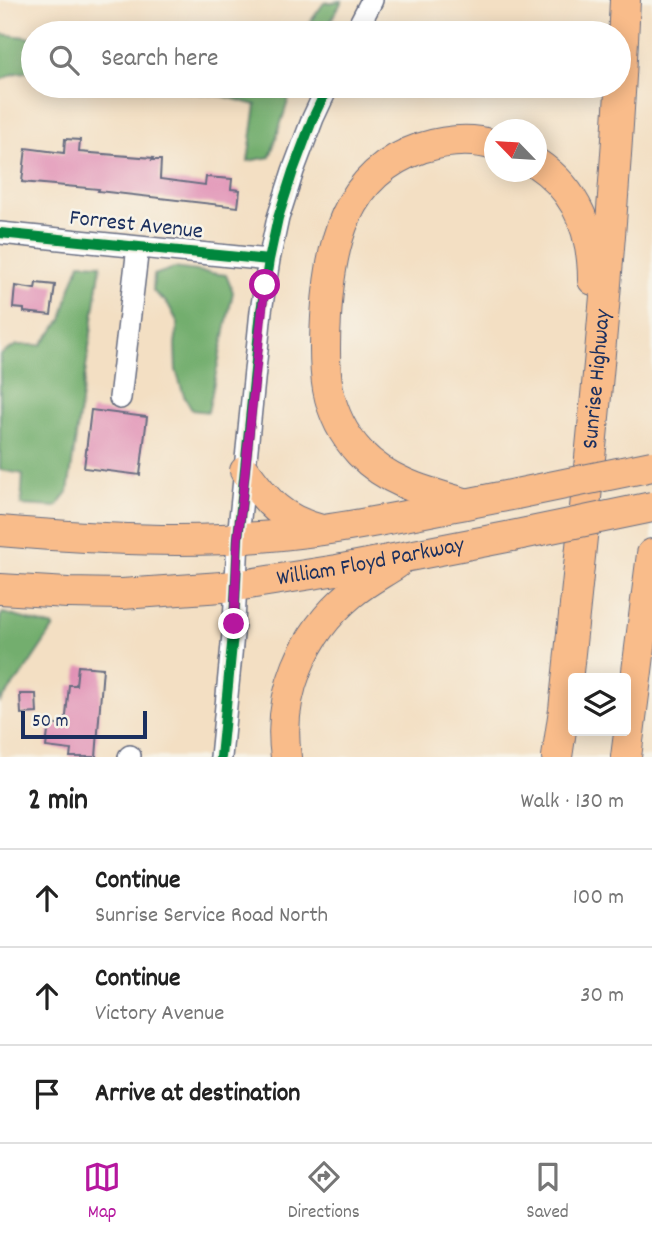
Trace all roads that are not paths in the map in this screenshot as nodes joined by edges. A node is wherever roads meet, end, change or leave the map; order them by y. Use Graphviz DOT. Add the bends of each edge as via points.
graph roads {
  1 [pos="372,0"];
  2 [pos="625,0"];
  3 [pos="361,21"];
  4 [pos="624,21"];
  5 [pos="323,98"];
  6 [pos="620,98"];
  7 [pos="484,143"];
  8 [pos="547,172"];
  9 [pos="0,233"];
  10 [pos="138,247"];
  11 [pos="269,260"];
  12 [pos="599,378"];
  13 [pos="120,398"];
  14 [pos="652,466"];
  15 [pos="245,471"];
  16 [pos="464,503"];
  17 [pos="652,507"];
  18 [pos="322,530"];
  19 [pos="0,531"];
  20 [pos="238,538"];
  21 [pos="410,556"];
  22 [pos="651,568"];
  23 [pos="236,586"];
  24 [pos="0,589"];
  25 [pos="564,710"];
  26 [pos="652,718"];
  27 [pos="220,757"];
  28 [pos="286,757"];
  29 [pos="545,757"];
  30 [pos="557,757"];
  31 [pos="626,757"];
  1 -- 3 [label="street"];
  2 -- 4 [label="highway, Sunrise Highway"];
  5 -- 11 [label="street" via="293,171"];
  6 -- 12 [label="highway, Sunrise Highway"];
  7 -- 16 [label="highway" via="438,143 403,155 372,177 341,226 327,305 326,384 344,432 360,453 401,483"];
  8 -- 12 [label="highway" via="570,195 589,236"];
  9 -- 10 [label="street, Forrest Avenue"];
  10 -- 11 [label="street, Forrest Avenue"];
  10 -- 13 [label="street"];
  11 -- 15 [label="street"];
  12 -- 25 [label="highway, Sunrise Highway"];
  14 -- 16 [label="highway, William Floyd Parkway, bridge"];
  15 -- 18 [label="highway" via="278,510"];
  15 -- 20 [label="street"];
  16 -- 18 [label="highway, William Floyd Parkway"];
  17 -- 21 [label="highway, William Floyd Parkway, bridge"];
  18 -- 20 [label="highway, William Floyd Parkway"];
  19 -- 20 [label="highway, William Floyd Parkway" via="143,540"];
  20 -- 23 [label="street"];
  21 -- 23 [label="highway, William Floyd Parkway"];
  21 -- 28 [label="highway" via="351,594 313,638 289,692"];
  22 -- 26 [label="highway"];
  22 -- 31 [label="highway"];
  23 -- 24 [label="highway, William Floyd Parkway" via="122,594"];
  23 -- 27 [label="street"];
  25 -- 29 [label="highway"];
  25 -- 30 [label="highway, Sunrise Highway"];
}
